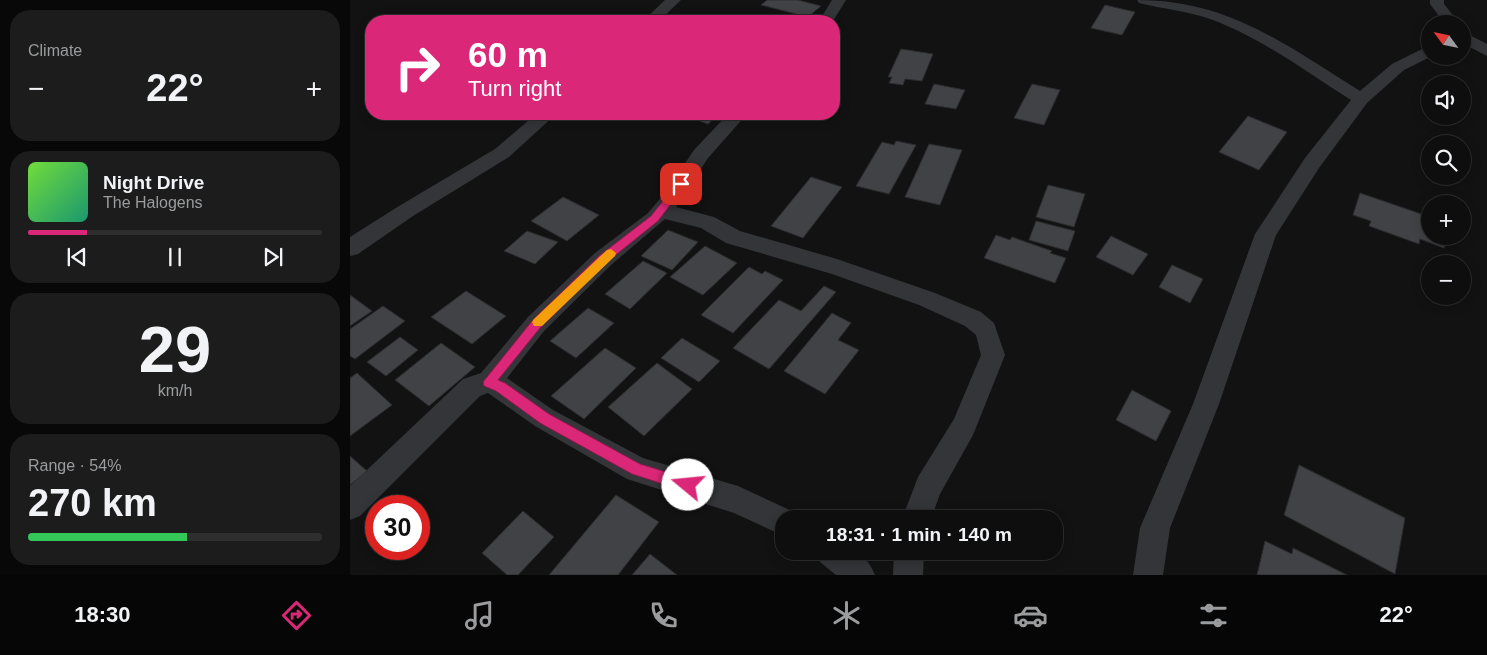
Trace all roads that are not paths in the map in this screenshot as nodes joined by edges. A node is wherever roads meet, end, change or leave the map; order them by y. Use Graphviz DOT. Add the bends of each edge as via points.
graph roads {
  1 [pos="674,0"];
  2 [pos="839,0"];
  3 [pos="1144,0"];
  4 [pos="1436,0"];
  5 [pos="657,15"];
  6 [pos="830,15"];
  7 [pos="1446,15"];
  8 [pos="1471,42"];
  9 [pos="1487,51"];
  10 [pos="1421,56"];
  11 [pos="1361,99"];
  12 [pos="540,120"];
  13 [pos="732,120"];
  14 [pos="661,211"];
  15 [pos="350,248"];
  16 [pos="489,382"];
  17 [pos="350,506"];
  18 [pos="919,510"];
  19 [pos="775,518"];
  20 [pos="842,560"];
  21 [pos="909,560"];
  22 [pos="860,575"];
  23 [pos="908,575"];
  24 [pos="1148,575"];
  1 -- 5 [label="street"];
  2 -- 6 [label="street"];
  3 -- 11 [label="street" via="1213,15 1266,38"];
  4 -- 7 [label="street"];
  8 -- 9 [label="street"];
  10 -- 11 [label="street" via="1398,67"];
  11 -- 24 [label="street" via="1312,163 1266,234 1206,404 1155,528"];
  12 -- 15 [label="street" via="502,153"];
  13 -- 14 [label="street" via="701,154"];
  14 -- 16 [label="street" via="603,259 536,324"];
  14 -- 18 [label="street" via="707,222 733,237 837,267 927,299 973,319 986,330 993,355 964,426 928,487"];
  16 -- 17 [label="street" via="472,387"];
  16 -- 19 [label="street" via="544,418 637,470 738,500"];
  20 -- 22 [label="street"];
  21 -- 23 [label="street"];
}
